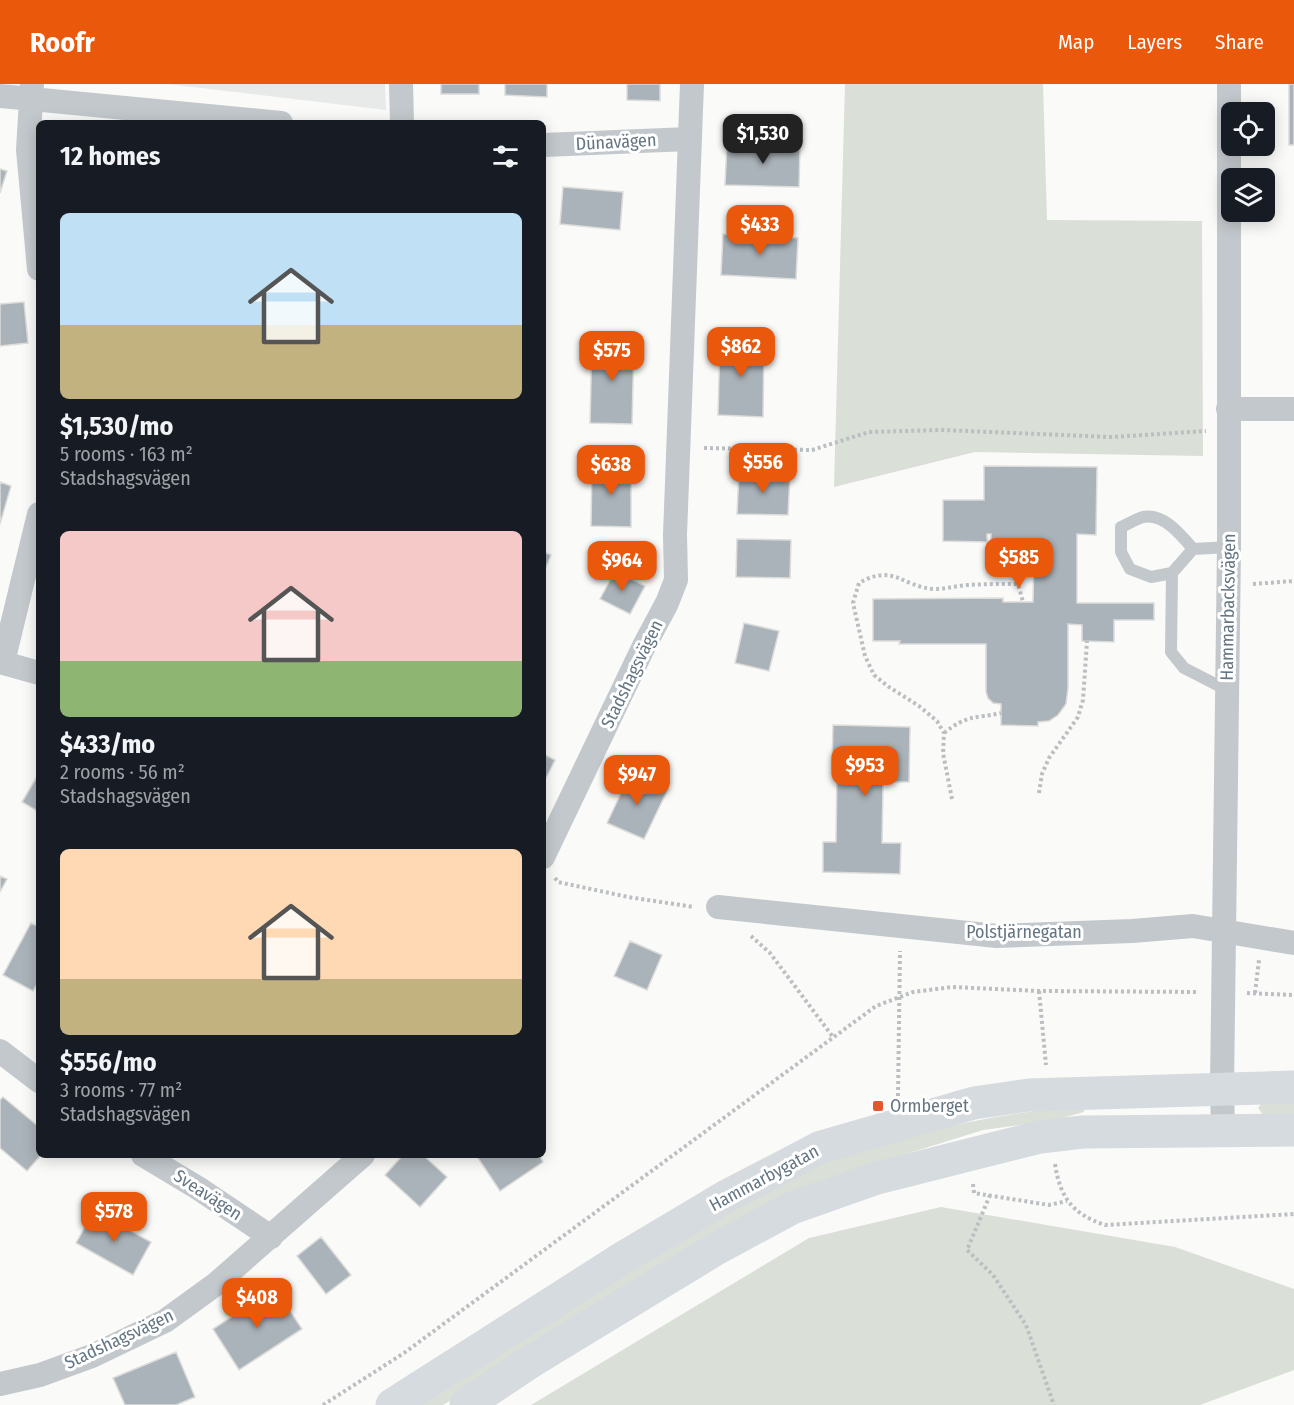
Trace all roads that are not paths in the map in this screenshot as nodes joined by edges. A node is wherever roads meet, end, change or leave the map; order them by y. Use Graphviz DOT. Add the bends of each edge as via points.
graph roads {
  1 [pos="401,84"];
  2 [pos="692,84"];
  3 [pos="1229,84"];
  4 [pos="31,91"];
  5 [pos="0,96"];
  6 [pos="257,120"];
  7 [pos="402,120"];
  8 [pos="689,139"];
  9 [pos="546,145"];
  10 [pos="36,237"];
  11 [pos="1294,409"];
  12 [pos="1228,421"];
  13 [pos="36,526"];
  14 [pos="1229,548"];
  15 [pos="1193,549"];
  16 [pos="1172,573"];
  17 [pos="2,662"];
  18 [pos="36,672"];
  19 [pos="1227,690"];
  20 [pos="547,865"];
  21 [pos="718,907"];
  22 [pos="1224,932"];
  23 [pos="1294,943"];
  24 [pos="0,1051"];
  25 [pos="36,1079"];
  26 [pos="1222,1088"];
  27 [pos="1294,1088"];
  28 [pos="1223,1130"];
  29 [pos="1294,1130"];
  30 [pos="148,1158"];
  31 [pos="360,1158"];
  32 [pos="271,1237"];
  33 [pos="0,1384"];
  34 [pos="392,1405"];
  35 [pos="466,1405"];
  1 -- 7 [label="street"];
  2 -- 8 [label="street, Stadshagsvägen"];
  3 -- 12 [label="street, Hammarbacksvägen"];
  4 -- 5 [label="street"];
  4 -- 6 [label="street"];
  4 -- 10 [label="street" via="28,150"];
  8 -- 9 [label="street, Dünavägen"];
  8 -- 20 [label="street, Stadshagsvägen" via="676,580"];
  11 -- 12 [label="street"];
  12 -- 14 [label="street, Hammarbacksvägen"];
  13 -- 17 [label="street"];
  14 -- 15 [label="lane"];
  14 -- 19 [label="street, Hammarbacksvägen"];
  15 -- 16 [label="lane"];
  15 -- 16 [label="lane" via="1178,531 1160,519 1144,517 1121,526 1120,552 1130,570 1151,577"];
  16 -- 19 [label="lane" via="1171,652 1184,668"];
  17 -- 18 [label="street"];
  19 -- 22 [label="street, Hammarbacksvägen"];
  21 -- 22 [label="street, Polstjärnegatan" via="997,936 1193,926"];
  22 -- 23 [label="street, Polstjärnegatan"];
  22 -- 26 [label="street, Hammarbacksvägen"];
  24 -- 25 [label="street"];
  26 -- 27 [label="main road, Hammarbygatan"];
  26 -- 28 [label="street, Hammarbacksvägen"];
  26 -- 34 [label="main road, Hammarbygatan" via="1029,1095 974,1103 821,1147 725,1197 630,1254"];
  28 -- 29 [label="main road"];
  28 -- 35 [label="main road" via="1083,1132 1040,1137 877,1178 792,1208 716,1249"];
  30 -- 32 [label="street, Sveavägen"];
  31 -- 32 [label="street, Stadshagsvägen"];
  32 -- 33 [label="street, Stadshagsvägen" via="165,1321 92,1356 40,1375"];
}
